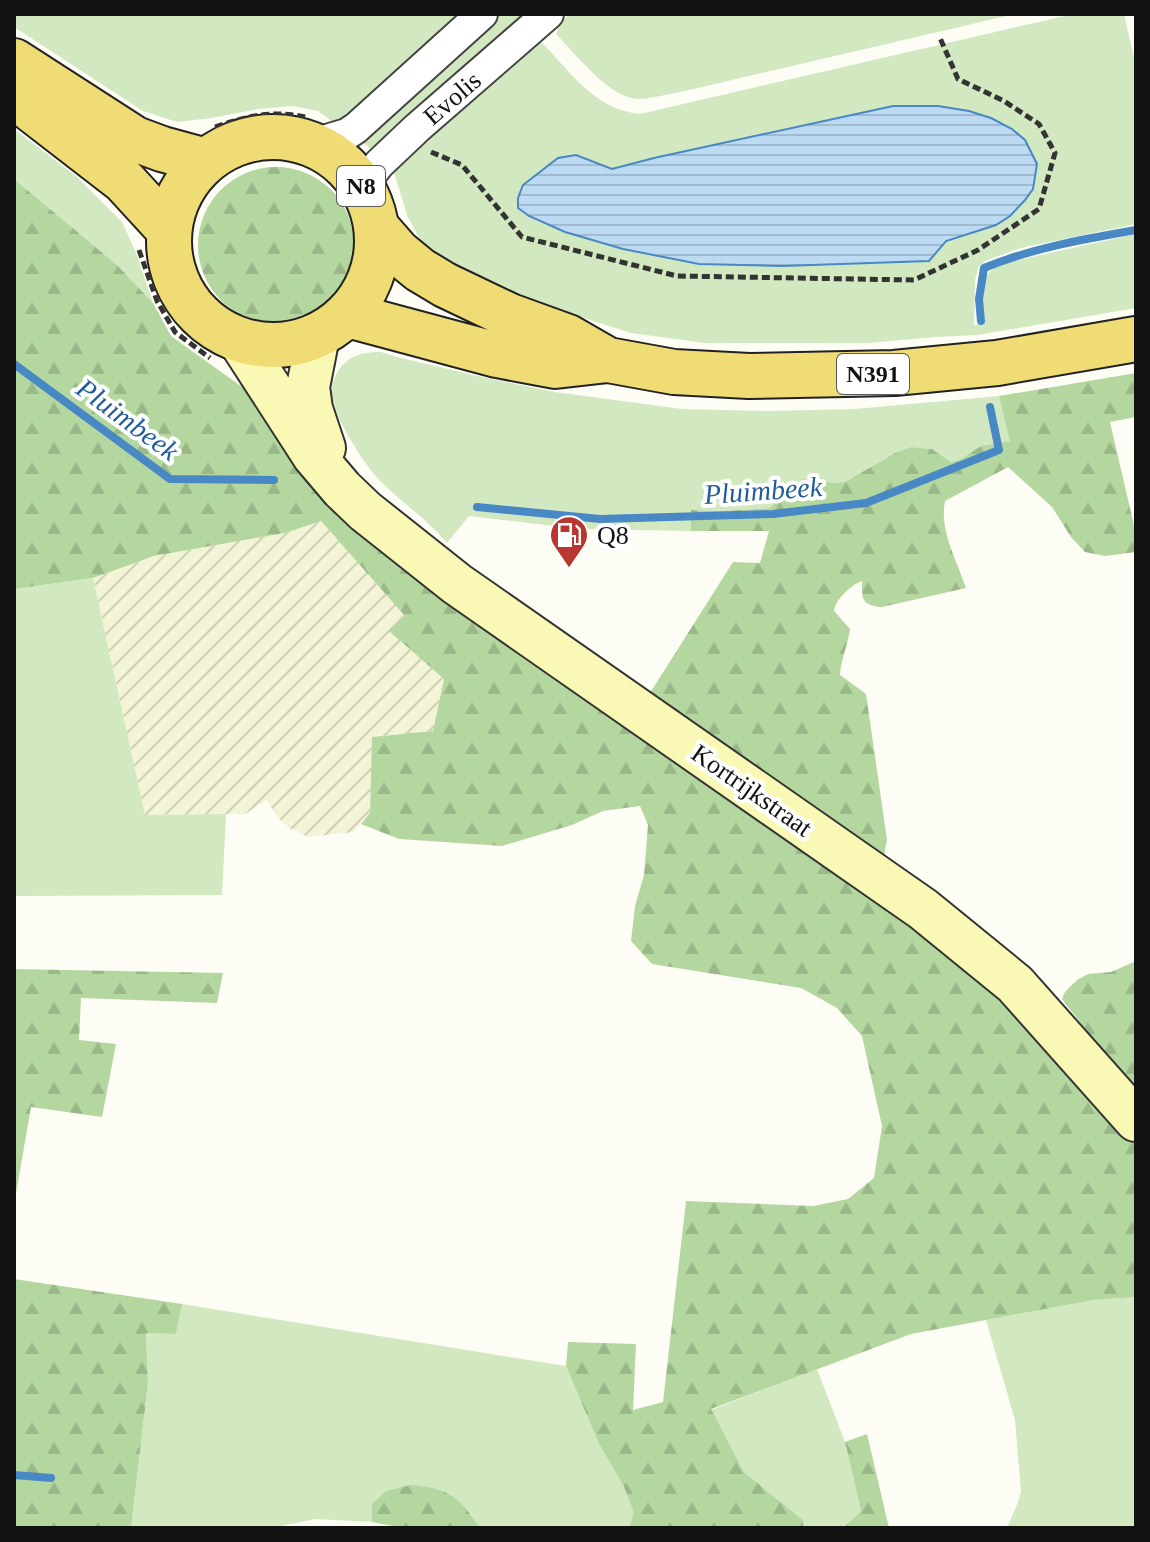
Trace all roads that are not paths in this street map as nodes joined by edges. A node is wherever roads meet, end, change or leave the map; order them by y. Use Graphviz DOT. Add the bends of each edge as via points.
graph roads {
  1 [pos="482,14"];
  2 [pos="548,14"];
  3 [pos="14,61"];
  4 [pos="14,96"];
  5 [pos="330,139"];
  6 [pos="208,145"];
  7 [pos="361,187"];
  8 [pos="377,228"];
  9 [pos="153,237"];
  10 [pos="333,326"];
  11 [pos="1136,339"];
  12 [pos="230,352"];
  13 [pos="608,360"];
  14 [pos="342,489"];
  15 [pos="1136,1120"];
  1 -- 5 [label="street, Evolis"];
  2 -- 7 [label="street, Evolis" via="379,164"];
  3 -- 6 [label="main road" via="135,139 162,149"];
  4 -- 9 [label="main road" via="124,181"];
  5 -- 6 [label="main road, N8" via="257,138 230,146"];
  5 -- 7 [label="main road, N8" via="336,157"];
  6 -- 9 [label="main road, N8"];
  7 -- 8 [label="main road, N8"];
  8 -- 10 [label="main road, N8" via="373,275 363,296"];
  8 -- 13 [label="main road, N391" via="398,252 445,285 568,337"];
  9 -- 12 [label="main road, N8" via="170,258 193,309 214,327"];
  10 -- 12 [label="main road, N8" via="287,345"];
  10 -- 13 [label="main road, N391" via="555,366"];
  10 -- 14 [label="main road, Kortrijkstraat / N8" via="308,387 322,444"];
  11 -- 13 [label="main road, N391" via="997,363 894,373 749,376 674,372"];
  12 -- 14 [label="main road, Kortrijkstraat / N8"];
  14 -- 15 [label="main road, Kortrijkstraat / N8" via="457,584 923,909 1015,984"];
}
